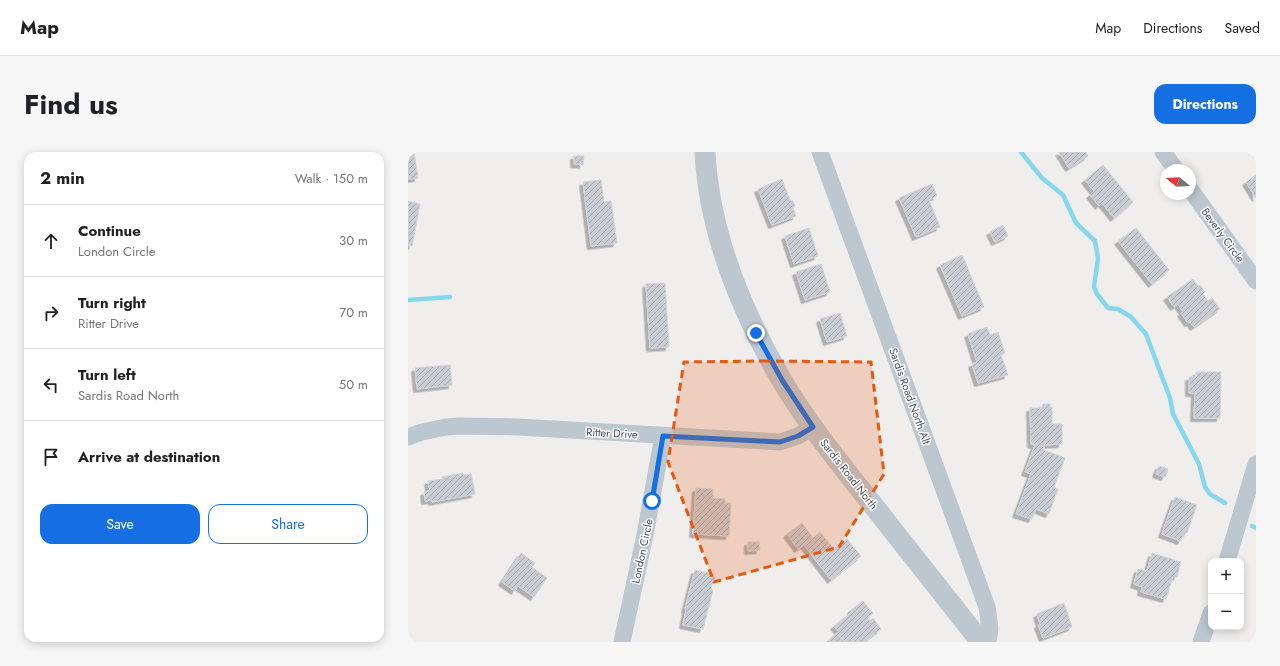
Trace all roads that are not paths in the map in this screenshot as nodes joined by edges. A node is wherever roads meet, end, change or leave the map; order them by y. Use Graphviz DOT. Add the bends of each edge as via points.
graph roads {
  1 [pos="705,152"];
  2 [pos="820,152"];
  3 [pos="1163,152"];
  4 [pos="1172,164"];
  5 [pos="1196,198"];
  6 [pos="1256,282"];
  7 [pos="813,427"];
  8 [pos="663,436"];
  9 [pos="408,437"];
  10 [pos="1256,464"];
  11 [pos="1228,558"];
  12 [pos="1208,622"];
  13 [pos="622,642"];
  14 [pos="981,642"];
  15 [pos="988,642"];
  16 [pos="1201,642"];
  1 -- 7 [label="street, Sardis Road North" via="709,191 732,278 756,333 778,374"];
  2 -- 15 [label="street, Sardis Road North Alt" via="986,607 990,629"];
  3 -- 4 [label="street"];
  5 -- 6 [label="street, Beverly Circle"];
  7 -- 8 [label="street, Ritter Drive" via="780,442"];
  7 -- 14 [label="street, Sardis Road North"];
  8 -- 9 [label="street, Ritter Drive" via="460,426"];
  8 -- 13 [label="street, London Circle"];
  10 -- 11 [label="street"];
  12 -- 16 [label="street"];
}
